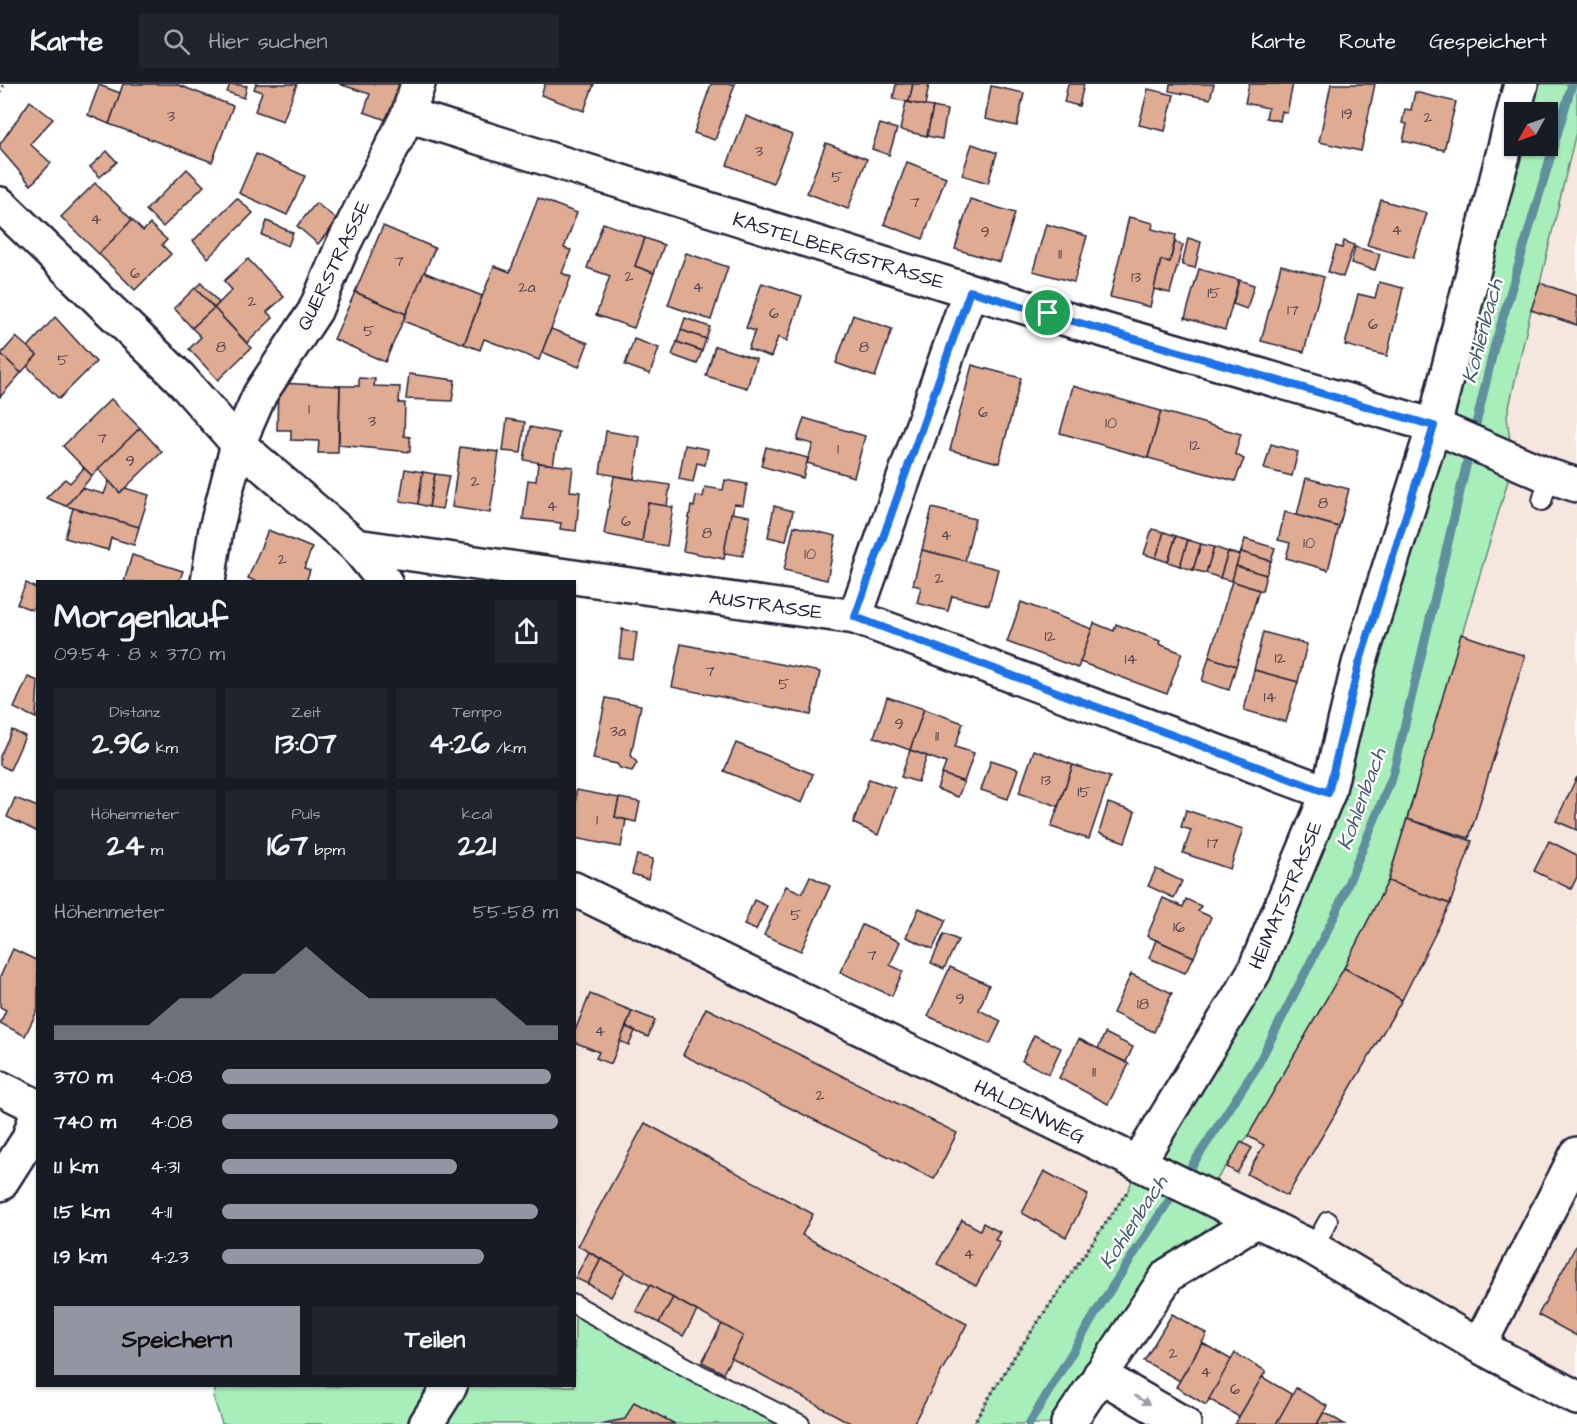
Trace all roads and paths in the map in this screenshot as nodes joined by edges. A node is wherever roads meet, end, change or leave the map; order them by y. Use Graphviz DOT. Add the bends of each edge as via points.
graph roads {
  1 [pos="4,84"];
  2 [pos="418,84"];
  3 [pos="1521,84"];
  4 [pos="0,92"];
  5 [pos="408,115"];
  6 [pos="0,204"];
  7 [pos="970,291"];
  8 [pos="1440,428"];
  9 [pos="238,444"];
  10 [pos="1556,487"];
  11 [pos="356,546"];
  12 [pos="208,580"];
  13 [pos="383,580"];
  14 [pos="855,617"];
  15 [pos="1328,793"];
  16 [pos="576,890"];
  17 [pos="0,1088"];
  18 [pos="36,1106"];
  19 [pos="36,1118"];
  20 [pos="1577,1154"];
  21 [pos="1144,1166"];
  22 [pos="0,1184"];
  23 [pos="1254,1222"];
  24 [pos="576,1305"];
  25 [pos="1479,1346"];
  26 [pos="1100,1375"];
  27 [pos="449,1387"];
  28 [pos="1577,1398"];
  29 [pos="426,1424"];
  30 [pos="800,1424"];
  31 [pos="973,1424"];
  32 [pos="1068,1424"];
  33 [pos="1184,1424"];
  1 -- 4 [label="path"];
  2 -- 5 [label="street, QUERSTRASSE"];
  3 -- 8 [label="street, HEIMATSTRASSE"];
  5 -- 7 [label="street, KASTELBERGSTRASSE"];
  5 -- 9 [label="street, QUERSTRASSE" via="315,311 260,394"];
  6 -- 9 [label="street" via="179,377"];
  7 -- 8 [label="street, KASTELBERGSTRASSE"];
  7 -- 14 [label="street"];
  8 -- 10 [label="street, KASTELBERGSTRASSE" via="1512,459"];
  8 -- 15 [label="street, HEIMATSTRASSE" via="1359,664"];
  9 -- 11 [label="street"];
  9 -- 12 [label="street, QUERSTRASSE" via="216,529"];
  11 -- 13 [label="street"];
  11 -- 14 [label="street, AUSTRASSE"];
  14 -- 15 [label="street, AUSTRASSE"];
  15 -- 21 [label="street, HEIMATSTRASSE" via="1254,972"];
  16 -- 21 [label="street, HALDENWEG"];
  17 -- 18 [label="street"];
  19 -- 22 [label="street" via="28,1140"];
  20 -- 25 [label="street"];
  21 -- 23 [label="street, HALDENWEG"];
  21 -- 31 [label="path"];
  23 -- 25 [label="street, HALDENWEG" via="1321,1235"];
  23 -- 26 [label="street" via="1168,1275"];
  24 -- 30 [label="lane" via="699,1374"];
  25 -- 28 [label="street, HALDENWEG"];
  26 -- 32 [label="street"];
  26 -- 33 [label="street, one-way"];
  27 -- 29 [label="street"];
}
